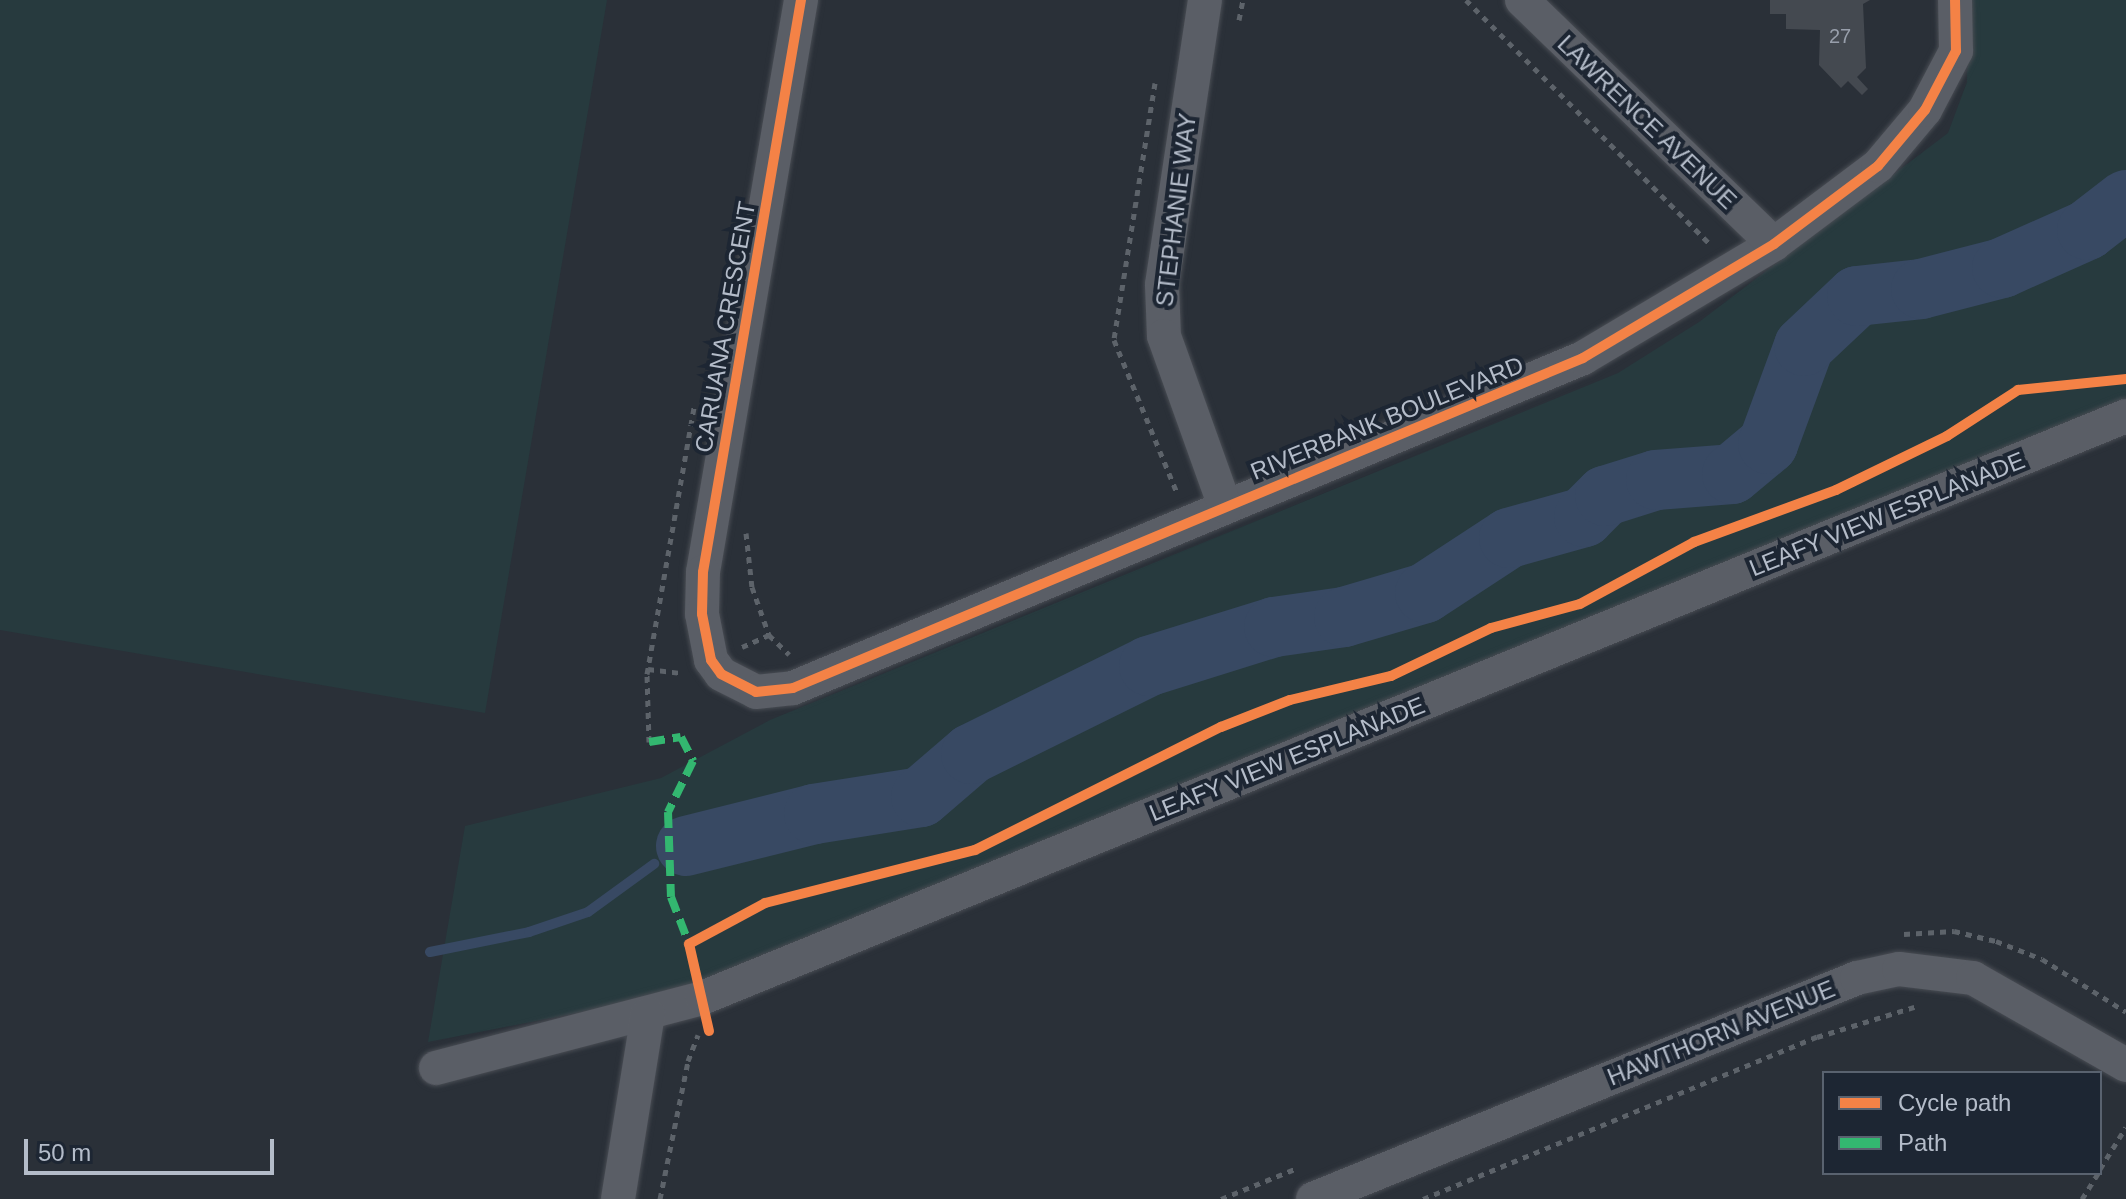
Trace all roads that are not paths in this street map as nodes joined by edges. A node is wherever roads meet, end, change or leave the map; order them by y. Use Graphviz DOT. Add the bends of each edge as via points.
graph roads {
  1 [pos="801,0"];
  2 [pos="1205,0"];
  3 [pos="1522,0"];
  4 [pos="1955,0"];
  5 [pos="1774,244"];
  6 [pos="2126,416"];
  7 [pos="1225,506"];
  8 [pos="711,660"];
  9 [pos="648,1014"];
  10 [pos="2126,1065"];
  11 [pos="436,1068"];
  12 [pos="618,1199"];
  13 [pos="1313,1199"];
  1 -- 8 [label="street, CARUANA CRESCENT" via="703,572 702,614"];
  2 -- 7 [label="street, STEPHANIE WAY" via="1162,285 1163,323 1184,400"];
  3 -- 5 [label="street, LAWRENCE AVENUE"];
  4 -- 5 [label="street, RIVERBANK BOULEVARD" via="1956,51 1925,110 1878,166"];
  5 -- 7 [label="street, RIVERBANK BOULEVARD" via="1583,358"];
  6 -- 9 [label="street, LEAFY VIEW ESPLANADE" via="703,1021"];
  7 -- 8 [label="street, RIVERBANK BOULEVARD" via="793,688 756,692 740,687"];
  9 -- 11 [label="street, LEAFY VIEW ESPLANADE"];
  9 -- 12 [label="street"];
  10 -- 13 [label="street, HAWTHORN AVENUE" via="1973,978 1899,969 1857,978"];
}
